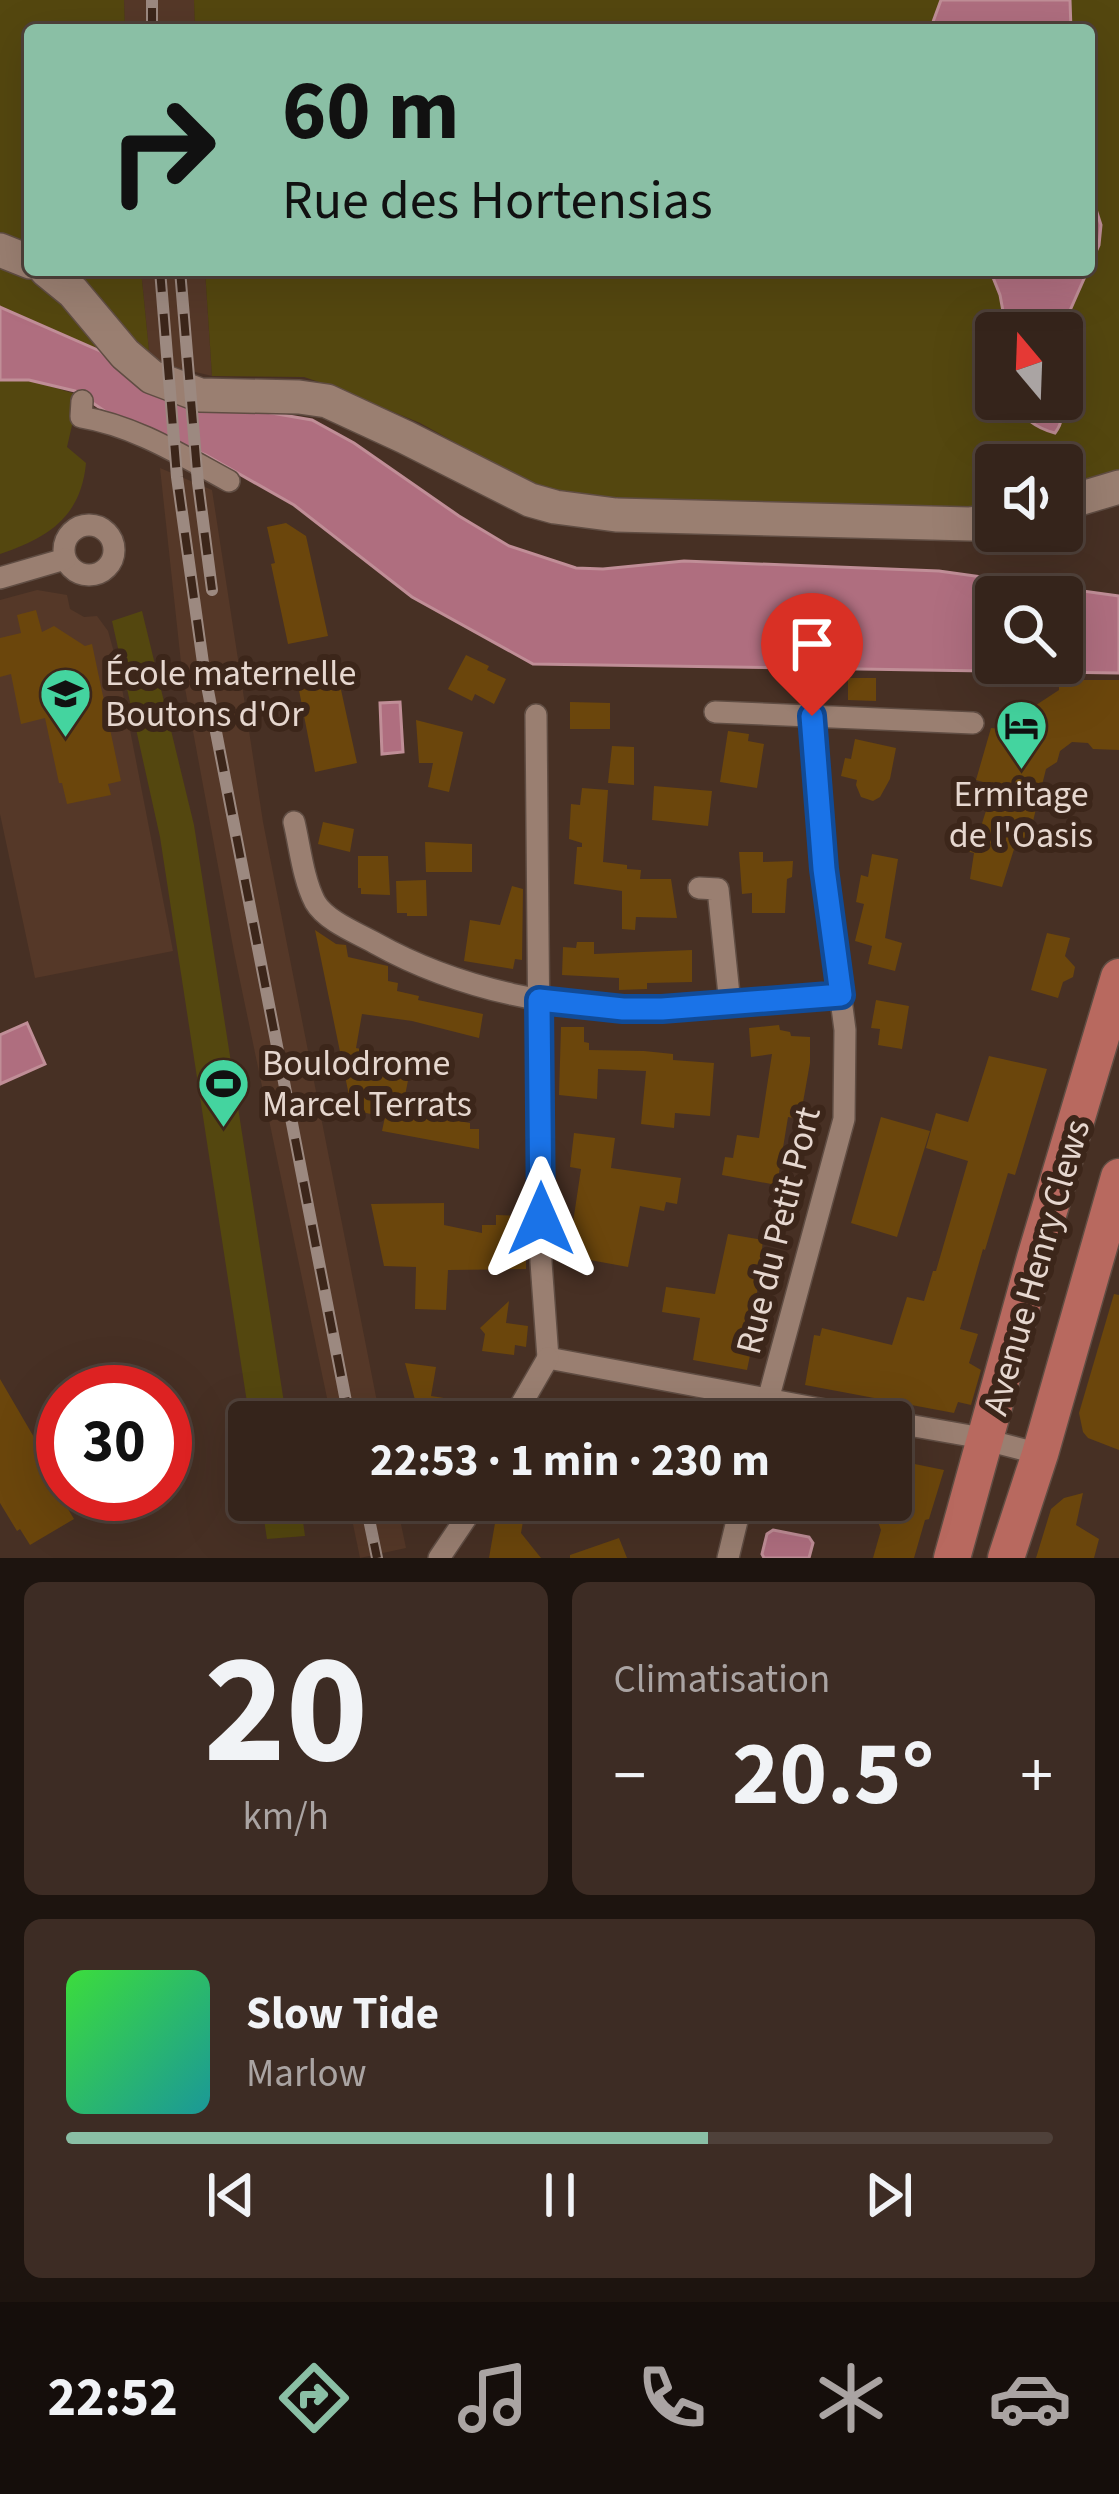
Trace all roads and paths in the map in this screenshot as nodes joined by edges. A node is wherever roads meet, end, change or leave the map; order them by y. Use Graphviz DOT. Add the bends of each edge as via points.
graph roads {
  1 [pos="53,276"];
  2 [pos="82,401"];
  3 [pos="229,481"];
  4 [pos="1119,487"];
  5 [pos="1083,497"];
  6 [pos="975,523"];
  7 [pos="65,559"];
  8 [pos="0,578"];
  9 [pos="715,712"];
  10 [pos="536,715"];
  11 [pos="812,716"];
  12 [pos="974,723"];
  13 [pos="294,822"];
  14 [pos="699,887"];
  15 [pos="1119,976"];
  16 [pos="841,995"];
  17 [pos="539,1000"];
  18 [pos="730,1004"];
  19 [pos="1119,1177"];
  20 [pos="548,1358"];
  21 [pos="523,1401"];
  22 [pos="723,1401"];
  23 [pos="767,1401"];
  24 [pos="912,1426"];
  25 [pos="987,1441"];
  26 [pos="1040,1454"];
  27 [pos="463,1521"];
  28 [pos="737,1521"];
  29 [pos="440,1558"];
  30 [pos="728,1558"];
  31 [pos="952,1558"];
  32 [pos="1006,1558"];
  1 -- 6 [label="street" via="152,377 200,394 326,401 530,500 616,515"];
  2 -- 3 [label="street" via="81,417 153,440"];
  4 -- 5 [label="street"];
  7 -- 8 [label="street"];
  9 -- 11 [label="street"];
  10 -- 17 [label="street"];
  11 -- 12 [label="street"];
  11 -- 16 [label="street, Rue du Petit Port"];
  13 -- 17 [label="street" via="323,912 418,964"];
  14 -- 18 [label="street" via="718,890"];
  15 -- 25 [label="main road, Avenue Henry Clews"];
  16 -- 18 [label="street"];
  16 -- 23 [label="street, Rue du Petit Port" via="844,1119"];
  17 -- 18 [label="street" via="623,1009"];
  17 -- 20 [label="street"];
  19 -- 26 [label="main road, Avenue Henry Clews"];
  20 -- 21 [label="street"];
  20 -- 22 [label="street"];
  24 -- 25 [label="street"];
  25 -- 26 [label="street"];
  25 -- 31 [label="main road, Avenue Henry Clews"];
  26 -- 32 [label="main road, Avenue Henry Clews"];
  27 -- 29 [label="street"];
  28 -- 30 [label="street"];
}
